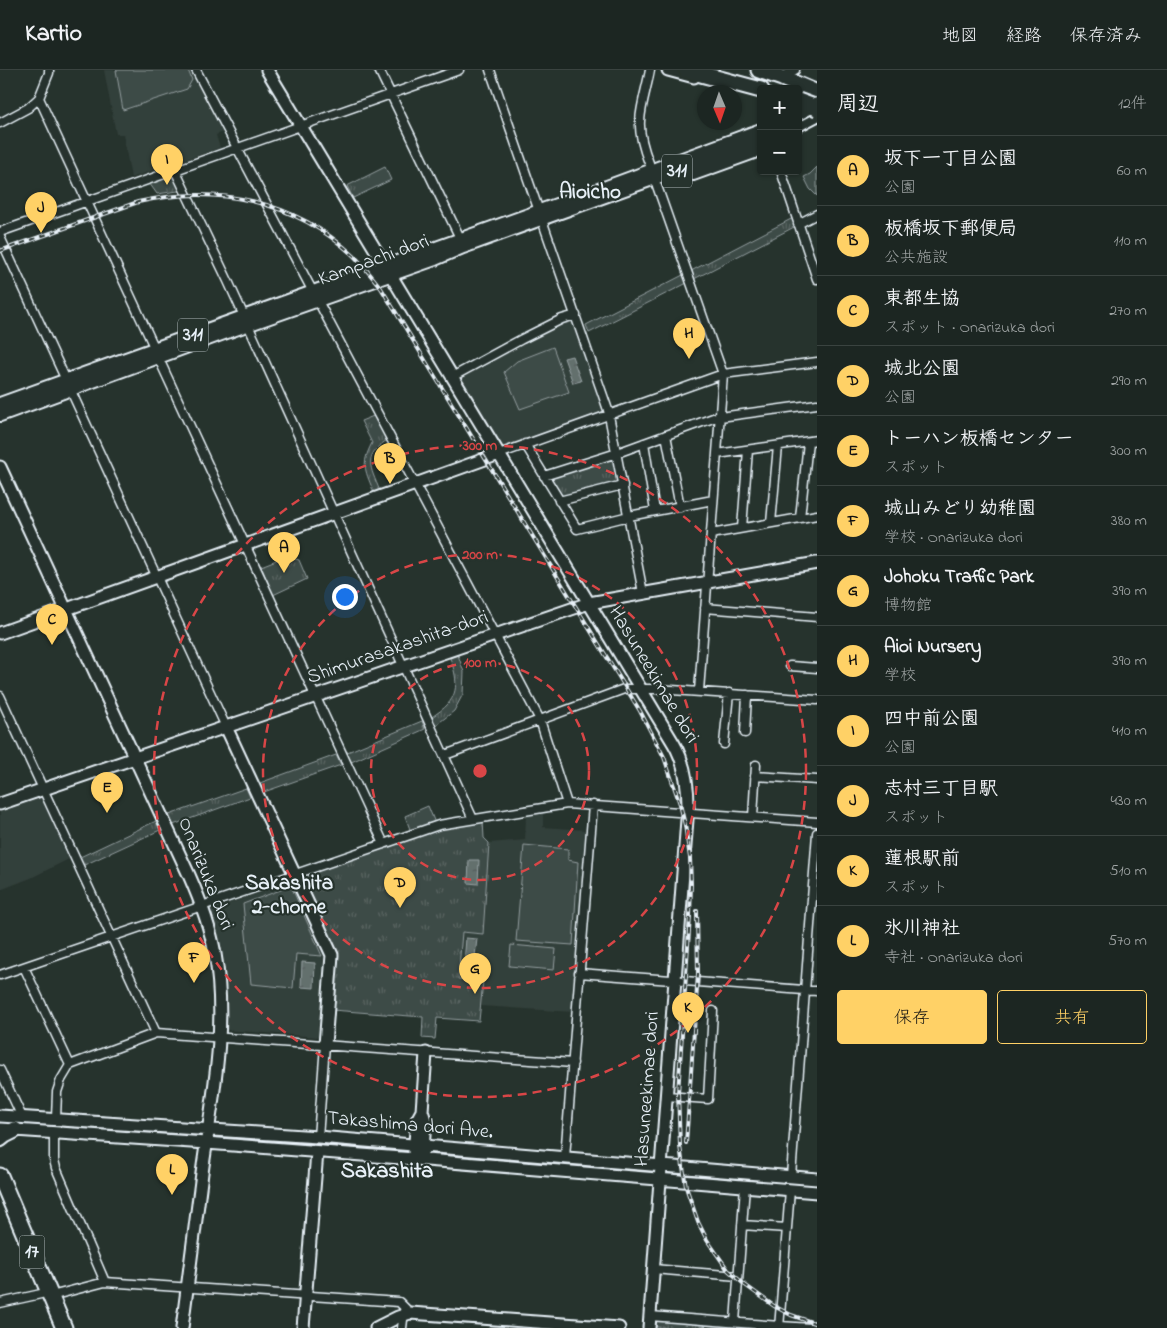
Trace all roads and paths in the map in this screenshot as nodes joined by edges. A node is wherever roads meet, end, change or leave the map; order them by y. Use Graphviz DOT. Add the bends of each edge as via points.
graph roads {
  1 [pos="49,70"];
  2 [pos="196,70"];
  3 [pos="267,70"];
  4 [pos="379,70"];
  5 [pos="458,70"];
  6 [pos="490,70"];
  7 [pos="650,70"];
  8 [pos="668,70"];
  9 [pos="686,70"];
  10 [pos="759,70"];
  11 [pos="764,70"];
  12 [pos="795,70"];
  13 [pos="783,76"];
  14 [pos="817,88"];
  15 [pos="757,89"];
  16 [pos="390,93"];
  17 [pos="757,94"];
  18 [pos="817,95"];
  19 [pos="39,98"];
  20 [pos="802,102"];
  21 [pos="802,104"];
  22 [pos="817,104"];
  23 [pos="802,108"];
  24 [pos="817,108"];
  25 [pos="802,112"];
  26 [pos="817,114"];
  27 [pos="0,123"];
  28 [pos="802,123"];
  29 [pos="757,124"];
  30 [pos="817,124"];
  31 [pos="301,126"];
  32 [pos="757,131"];
  33 [pos="802,132"];
  34 [pos="757,141"];
  35 [pos="238,148"];
  36 [pos="757,150"];
  37 [pos="649,163"];
  38 [pos="175,170"];
  39 [pos="782,175"];
  40 [pos="657,186"];
  41 [pos="86,202"];
  42 [pos="542,213"];
  43 [pos="817,214"];
  44 [pos="798,224"];
  45 [pos="0,232"];
  46 [pos="0,237"];
  47 [pos="460,238"];
  48 [pos="388,270"];
  49 [pos="817,278"];
  50 [pos="316,296"];
  51 [pos="576,315"];
  52 [pos="245,321"];
  53 [pos="156,353"];
  54 [pos="817,362"];
  55 [pos="723,374"];
  56 [pos="452,377"];
  57 [pos="69,385"];
  58 [pos="0,404"];
  59 [pos="817,404"];
  60 [pos="0,415"];
  61 [pos="609,415"];
  62 [pos="720,417"];
  63 [pos="666,435"];
  64 [pos="817,440"];
  65 [pos="808,442"];
  66 [pos="644,443"];
  67 [pos="526,444"];
  68 [pos="778,446"];
  69 [pos="748,450"];
  70 [pos="617,453"];
  71 [pos="499,454"];
  72 [pos="717,454"];
  73 [pos="0,467"];
  74 [pos="544,476"];
  75 [pos="416,484"];
  76 [pos="623,485"];
  77 [pos="713,500"];
  78 [pos="560,501"];
  79 [pos="680,507"];
  80 [pos="655,511"];
  81 [pos="334,514"];
  82 [pos="817,515"];
  83 [pos="628,516"];
  84 [pos="800,518"];
  85 [pos="771,523"];
  86 [pos="742,528"];
  87 [pos="711,534"];
  88 [pos="245,545"];
  89 [pos="817,562"];
  90 [pos="157,577"];
  91 [pos="708,582"];
  92 [pos="643,593"];
  93 [pos="589,603"];
  94 [pos="705,608"];
  95 [pos="66,609"];
  96 [pos="817,617"];
  97 [pos="0,633"];
  98 [pos="495,635"];
  99 [pos="404,666"];
  100 [pos="790,666"];
  101 [pos="817,668"];
  102 [pos="640,688"];
  103 [pos="699,692"];
  104 [pos="729,694"];
  105 [pos="747,695"];
  106 [pos="0,696"];
  107 [pos="315,696"];
  108 [pos="817,700"];
  109 [pos="540,720"];
  110 [pos="226,727"];
  111 [pos="744,733"];
  112 [pos="724,744"];
  113 [pos="445,755"];
  114 [pos="135,758"];
  115 [pos="756,765"];
  116 [pos="755,776"];
  117 [pos="817,780"];
  118 [pos="43,790"];
  119 [pos="0,804"];
  120 [pos="567,804"];
  121 [pos="592,805"];
  122 [pos="687,812"];
  123 [pos="753,817"];
  124 [pos="473,819"];
  125 [pos="817,822"];
  126 [pos="817,833"];
  127 [pos="384,844"];
  128 [pos="295,875"];
  129 [pos="202,907"];
  130 [pos="111,938"];
  131 [pos="24,967"];
  132 [pos="579,973"];
  133 [pos="0,975"];
  134 [pos="675,980"];
  135 [pos="805,990"];
  136 [pos="817,992"];
  137 [pos="713,1011"];
  138 [pos="156,1033"];
  139 [pos="219,1038"];
  140 [pos="325,1045"];
  141 [pos="426,1053"];
  142 [pos="572,1063"];
  143 [pos="70,1065"];
  144 [pos="0,1070"];
  145 [pos="666,1096"];
  146 [pos="0,1116"];
  147 [pos="22,1116"];
  148 [pos="56,1119"];
  149 [pos="208,1129"];
  150 [pos="8,1130"];
  151 [pos="54,1133"];
  152 [pos="318,1137"];
  153 [pos="0,1139"];
  154 [pos="206,1143"];
  155 [pos="419,1145"];
  156 [pos="317,1152"];
  157 [pos="565,1158"];
  158 [pos="418,1160"];
  159 [pos="661,1166"];
  160 [pos="0,1176"];
  161 [pos="791,1176"];
  162 [pos="660,1179"];
  163 [pos="817,1179"];
  164 [pos="745,1186"];
  165 [pos="790,1190"];
  166 [pos="817,1192"];
  167 [pos="0,1201"];
  168 [pos="742,1225"];
  169 [pos="787,1228"];
  170 [pos="653,1269"];
  171 [pos="738,1276"];
  172 [pos="105,1282"];
  173 [pos="188,1287"];
  174 [pos="46,1295"];
  175 [pos="306,1295"];
  176 [pos="0,1303"];
  177 [pos="405,1311"];
  178 [pos="650,1316"];
  179 [pos="734,1322"];
  180 [pos="528,1324"];
  181 [pos="817,1325"];
  182 [pos="779,1327"];
  183 [pos="56,1328"];
  184 [pos="64,1328"];
  185 [pos="182,1328"];
  186 [pos="303,1328"];
  187 [pos="376,1328"];
  188 [pos="402,1328"];
  189 [pos="618,1328"];
  190 [pos="648,1328"];
  1 -- 19 [label="street"];
  2 -- 35 [label="street"];
  3 -- 31 [label="street, Hasuneekimae dori"];
  4 -- 16 [label="street"];
  5 -- 16 [label="street"];
  6 -- 42 [label="street"];
  7 -- 37 [label="street" via="640,120"];
  8 -- 17 [label="street"];
  9 -- 15 [label="highway"];
  10 -- 18 [label="highway"];
  11 -- 13 [label="street"];
  12 -- 13 [label="street"];
  13 -- 14 [label="street"];
  16 -- 31 [label="street"];
  16 -- 47 [label="street"];
  18 -- 21 [label="main road"];
  19 -- 27 [label="street"];
  19 -- 41 [label="street"];
  20 -- 24 [label="highway, bridge"];
  22 -- 25 [label="main road, bridge"];
  23 -- 26 [label="street"];
  26 -- 28 [label="main road"];
  29 -- 37 [label="main road"];
  30 -- 33 [label="main road"];
  31 -- 35 [label="street"];
  31 -- 48 [label="street, Hasuneekimae dori"];
  32 -- 42 [label="main road, Kampachi dori / 311"];
  34 -- 42 [label="main road, Kampachi dori / 311" via="592,202"];
  35 -- 38 [label="street"];
  35 -- 50 [label="street"];
  36 -- 40 [label="main road"];
  37 -- 42 [label="main road" via="574,192 548,205"];
  38 -- 41 [label="street"];
  38 -- 52 [label="street"];
  39 -- 44 [label="street"];
  40 -- 42 [label="main road" via="572,216 552,220"];
  40 -- 55 [label="street"];
  41 -- 45 [label="street"];
  41 -- 53 [label="street"];
  42 -- 47 [label="main road, Kampachi dori / 311"];
  42 -- 48 [label="main road, Kampachi dori / 311" via="435,259"];
  42 -- 51 [label="street"];
  43 -- 44 [label="street"];
  44 -- 49 [label="street"];
  46 -- 57 [label="street"];
  47 -- 48 [label="main road, Kampachi dori / 311"];
  48 -- 50 [label="main road, Kampachi dori / 311"];
  48 -- 56 [label="street, Hasuneekimae dori"];
  50 -- 52 [label="main road, Kampachi dori / 311"];
  50 -- 75 [label="street"];
  51 -- 56 [label="street" via="562,319"];
  51 -- 61 [label="street"];
  52 -- 53 [label="main road, Kampachi dori / 311"];
  52 -- 81 [label="street"];
  53 -- 57 [label="main road, Kampachi dori / 311"];
  53 -- 88 [label="street"];
  54 -- 55 [label="street"];
  55 -- 61 [label="street"];
  55 -- 62 [label="street"];
  56 -- 71 [label="street, Hasuneekimae dori"];
  57 -- 58 [label="main road, Kampachi dori / 311"];
  57 -- 60 [label="main road, Kampachi dori / 311"];
  57 -- 90 [label="street"];
  59 -- 62 [label="street"];
  61 -- 67 [label="street"];
  61 -- 70 [label="street"];
  62 -- 63 [label="street"];
  62 -- 72 [label="street"];
  63 -- 66 [label="street"];
  63 -- 79 [label="street"];
  64 -- 65 [label="street"];
  65 -- 68 [label="street"];
  65 -- 84 [label="street"];
  66 -- 70 [label="street"];
  66 -- 80 [label="street"];
  67 -- 71 [label="street"];
  67 -- 74 [label="street"];
  68 -- 69 [label="street"];
  68 -- 85 [label="street"];
  69 -- 72 [label="street"];
  69 -- 86 [label="street"];
  70 -- 74 [label="street"];
  70 -- 76 [label="street"];
  71 -- 75 [label="street"];
  71 -- 93 [label="street, Hasuneekimae dori"];
  72 -- 77 [label="street"];
  73 -- 95 [label="street, Onarizuka dori" via="7,488"];
  74 -- 78 [label="street"];
  75 -- 81 [label="street"];
  75 -- 98 [label="street"];
  76 -- 78 [label="street"];
  76 -- 83 [label="street"];
  77 -- 79 [label="street"];
  77 -- 87 [label="street"];
  78 -- 83 [label="street" via="577,529"];
  79 -- 80 [label="street"];
  80 -- 83 [label="street"];
  81 -- 88 [label="street"];
  81 -- 99 [label="street"];
  82 -- 84 [label="street"];
  83 -- 92 [label="street"];
  84 -- 85 [label="street"];
  85 -- 86 [label="street"];
  86 -- 87 [label="street"];
  87 -- 91 [label="street"];
  88 -- 90 [label="street"];
  88 -- 107 [label="street"];
  89 -- 91 [label="street, Shimurasakashita-dori"];
  90 -- 95 [label="street"];
  90 -- 110 [label="street"];
  91 -- 92 [label="street, Shimurasakashita-dori"];
  91 -- 94 [label="street"];
  92 -- 93 [label="street, Shimurasakashita-dori"];
  93 -- 98 [label="street, Shimurasakashita-dori"];
  93 -- 102 [label="street, Hasuneekimae dori"];
  94 -- 96 [label="street"];
  94 -- 103 [label="street"];
  95 -- 97 [label="street"];
  95 -- 114 [label="street, Onarizuka dori"];
  98 -- 99 [label="street, Shimurasakashita-dori"];
  98 -- 109 [label="street"];
  99 -- 107 [label="street, Shimurasakashita-dori"];
  99 -- 113 [label="street"];
  100 -- 101 [label="street"];
  102 -- 103 [label="street"];
  102 -- 109 [label="street" via="624,689"];
  102 -- 122 [label="street, Hasuneekimae dori" via="679,752 688,792"];
  103 -- 104 [label="street"];
  104 -- 105 [label="street"];
  104 -- 112 [label="street"];
  105 -- 108 [label="street"];
  105 -- 111 [label="street"];
  106 -- 118 [label="street"];
  107 -- 110 [label="street, Shimurasakashita-dori"];
  107 -- 127 [label="street"];
  109 -- 113 [label="street"];
  109 -- 120 [label="street"];
  110 -- 114 [label="street, Shimurasakashita-dori"];
  110 -- 128 [label="street"];
  113 -- 124 [label="street"];
  114 -- 118 [label="street, Shimurasakashita-dori"];
  114 -- 129 [label="street, Onarizuka dori"];
  115 -- 116 [label="street"];
  116 -- 117 [label="street"];
  116 -- 123 [label="street"];
  118 -- 119 [label="street, Shimurasakashita-dori"];
  118 -- 130 [label="street"];
  120 -- 121 [label="street"];
  120 -- 124 [label="street"];
  121 -- 122 [label="street"];
  121 -- 132 [label="street"];
  122 -- 123 [label="street"];
  122 -- 134 [label="street, Hasuneekimae dori"];
  123 -- 125 [label="street"];
  124 -- 127 [label="street" via="439,825"];
  126 -- 135 [label="street"];
  127 -- 128 [label="street"];
  128 -- 129 [label="street"];
  128 -- 140 [label="street" via="332,955"];
  129 -- 130 [label="street"];
  129 -- 139 [label="street, Onarizuka dori" via="212,938 217,971"];
  130 -- 131 [label="street"];
  130 -- 138 [label="street"];
  131 -- 133 [label="street"];
  131 -- 143 [label="street"];
  132 -- 134 [label="street"];
  132 -- 142 [label="street"];
  134 -- 135 [label="street"];
  134 -- 145 [label="street, Hasuneekimae dori"];
  135 -- 136 [label="street"];
  135 -- 161 [label="street"];
  137 -- 145 [label="street" via="708,1099"];
  138 -- 139 [label="street"];
  138 -- 143 [label="street"];
  139 -- 140 [label="street"];
  139 -- 149 [label="street, Onarizuka dori"];
  140 -- 141 [label="street"];
  140 -- 152 [label="street"];
  141 -- 142 [label="street"];
  141 -- 155 [label="street" via="422,1111 417,1120"];
  142 -- 157 [label="street"];
  143 -- 148 [label="street" via="57,1092"];
  144 -- 147 [label="street"];
  145 -- 159 [label="street, Hasuneekimae dori"];
  146 -- 147 [label="street, Takashima dori Ave."];
  147 -- 148 [label="street, Takashima dori Ave."];
  148 -- 149 [label="street, Takashima dori Ave."];
  149 -- 152 [label="street, Takashima dori Ave."];
  149 -- 154 [label="street, Onarizuka dori"];
  150 -- 151 [label="street, Takashima dori Ave."];
  150 -- 153 [label="highway"];
  151 -- 154 [label="street, Takashima dori Ave."];
  151 -- 172 [label="street" via="56,1168"];
  152 -- 155 [label="street, Takashima dori Ave."];
  154 -- 156 [label="street, Takashima dori Ave."];
  154 -- 173 [label="street, Onarizuka dori"];
  155 -- 157 [label="street, Takashima dori Ave."];
  155 -- 158 [label="street"];
  156 -- 158 [label="street, Takashima dori Ave."];
  156 -- 175 [label="street"];
  157 -- 159 [label="street, Takashima dori Ave."];
  158 -- 162 [label="street, Takashima dori Ave."];
  159 -- 161 [label="street, Takashima dori Ave."];
  159 -- 162 [label="street, Hasuneekimae dori"];
  160 -- 174 [label="highway, 17"];
  161 -- 163 [label="street, Takashima dori Ave."];
  162 -- 164 [label="street, Takashima dori Ave."];
  162 -- 170 [label="street, Hasuneekimae dori"];
  164 -- 165 [label="street, Takashima dori Ave."];
  164 -- 168 [label="street"];
  165 -- 166 [label="street, Takashima dori Ave."];
  165 -- 169 [label="street"];
  167 -- 174 [label="highway, 17"];
  168 -- 169 [label="street"];
  168 -- 171 [label="street"];
  169 -- 182 [label="street"];
  170 -- 171 [label="street"];
  170 -- 178 [label="street, Hasuneekimae dori"];
  171 -- 179 [label="street"];
  172 -- 173 [label="street"];
  172 -- 174 [label="street"];
  173 -- 175 [label="street"];
  173 -- 185 [label="street, Onarizuka dori"];
  174 -- 176 [label="street"];
  174 -- 183 [label="highway, 17"];
  174 -- 184 [label="highway, 17"];
  175 -- 177 [label="street" via="399,1302"];
  175 -- 186 [label="street"];
  177 -- 180 [label="street"];
  177 -- 187 [label="street"];
  177 -- 188 [label="street"];
  178 -- 179 [label="street"];
  178 -- 190 [label="street, Hasuneekimae dori"];
  179 -- 182 [label="street"];
  180 -- 189 [label="street"];
  181 -- 182 [label="street" via="811,1328"];
}
